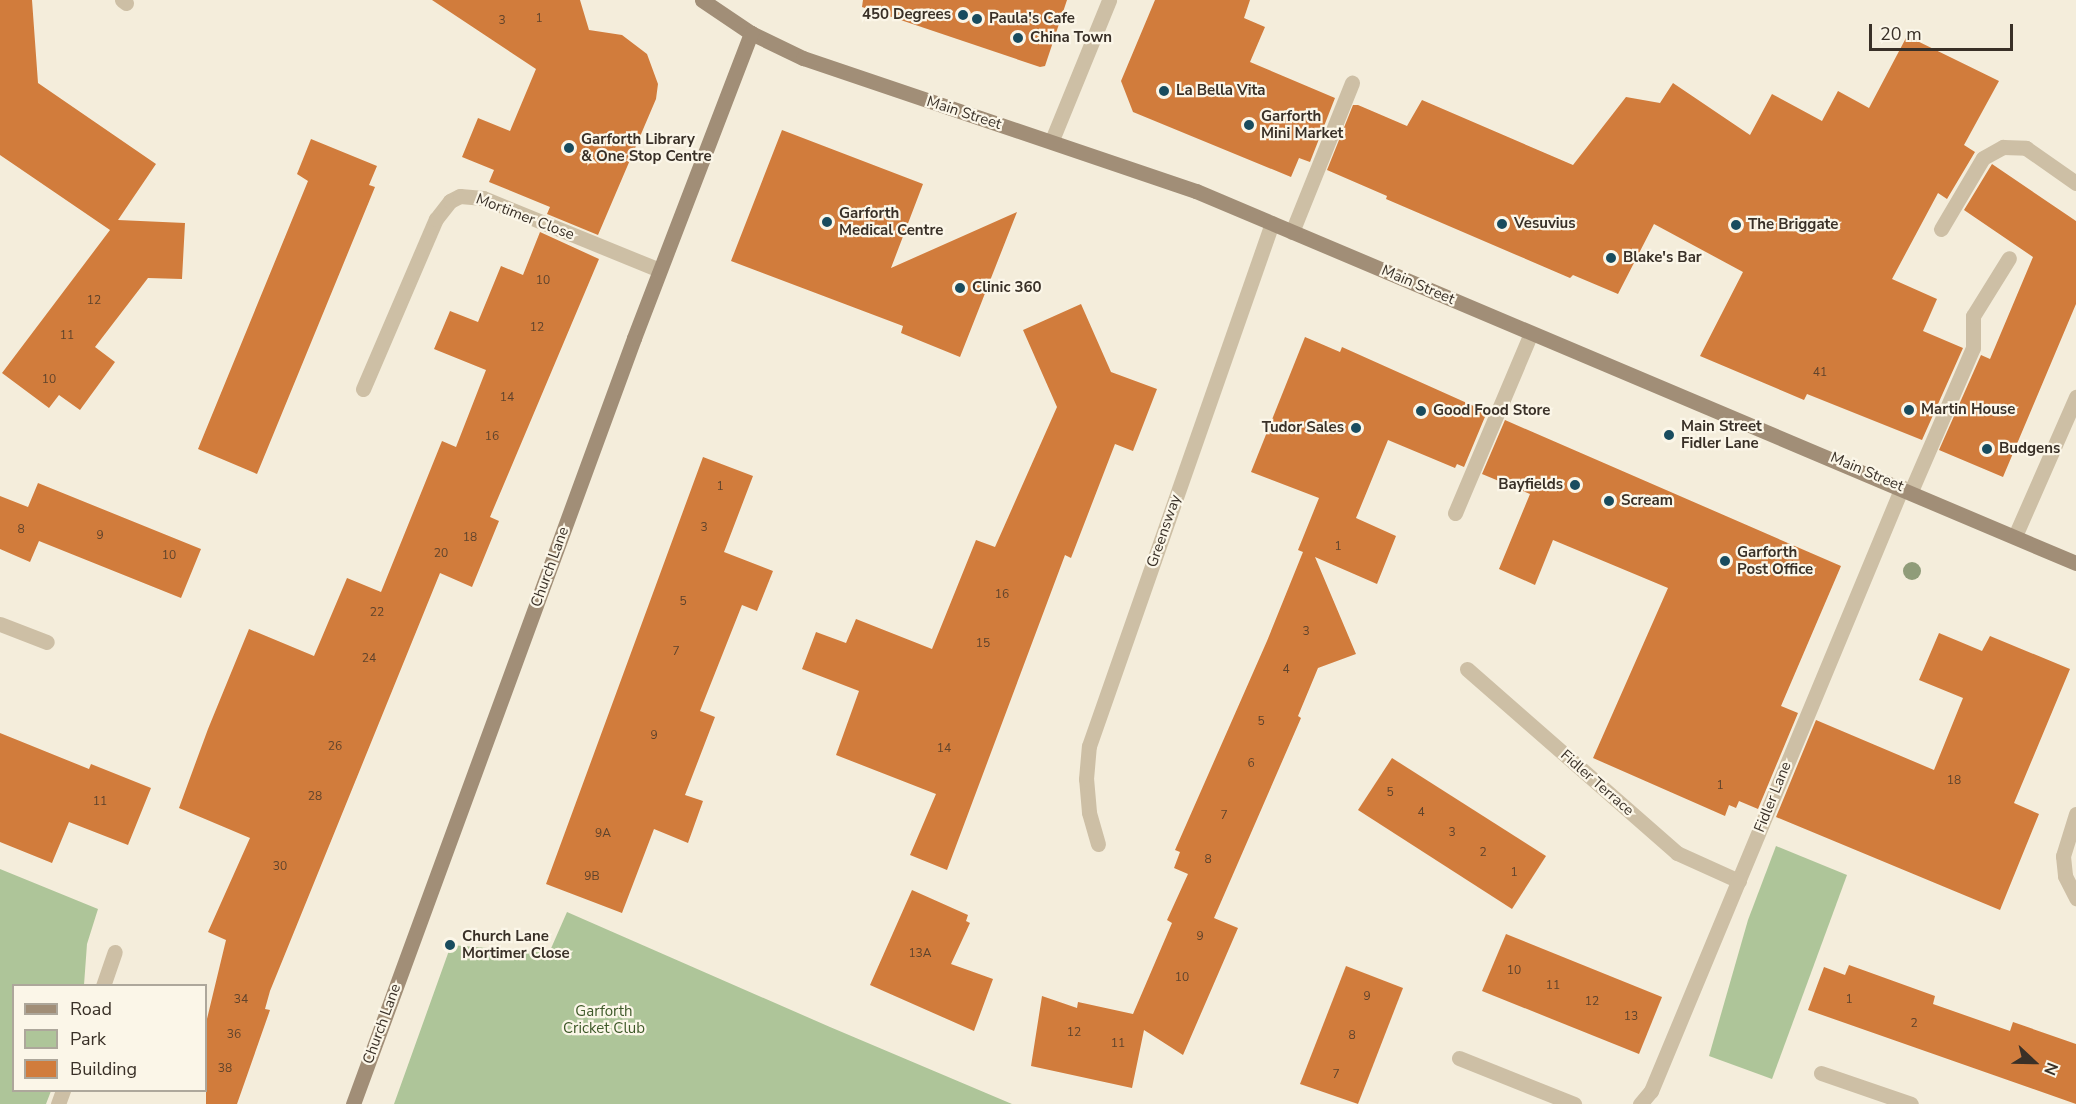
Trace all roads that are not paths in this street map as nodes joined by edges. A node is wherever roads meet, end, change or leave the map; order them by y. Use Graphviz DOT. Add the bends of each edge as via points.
graph roads {
  1 [pos="702,0"];
  2 [pos="1109,0"];
  3 [pos="751,33"];
  4 [pos="1352,82"];
  5 [pos="1052,140"];
  6 [pos="2076,183"];
  7 [pos="1272,223"];
  8 [pos="1941,230"];
  9 [pos="1292,232"];
  10 [pos="2009,258"];
  11 [pos="659,270"];
  12 [pos="1531,333"];
  13 [pos="363,389"];
  14 [pos="2076,397"];
  15 [pos="1906,489"];
  16 [pos="1455,513"];
  17 [pos="2015,536"];
  18 [pos="2076,562"];
  19 [pos="0,624"];
  20 [pos="47,642"];
  21 [pos="1467,669"];
  22 [pos="2076,814"];
  23 [pos="1098,844"];
  24 [pos="1739,881"];
  25 [pos="2076,898"];
  26 [pos="115,952"];
  27 [pos="104,984"];
  28 [pos="1459,1058"];
  29 [pos="1821,1073"];
  30 [pos="353,1104"];
  31 [pos="1574,1104"];
  32 [pos="1640,1104"];
  33 [pos="1911,1104"];
  1 -- 3 [label="main road, Main Street"];
  2 -- 5 [label="street"];
  3 -- 5 [label="main road, Main Street" via="852,76"];
  3 -- 11 [label="main road, Church Lane"];
  4 -- 9 [label="street"];
  5 -- 7 [label="main road, Main Street"];
  6 -- 8 [label="street" via="2026,148 2003,147 1983,158"];
  7 -- 9 [label="main road, Main Street"];
  7 -- 23 [label="street, Greensway" via="1089,746 1089,812"];
  9 -- 12 [label="main road, Main Street"];
  10 -- 15 [label="street, Fidler Lane" via="1973,316 1973,348"];
  11 -- 13 [label="street, Mortimer Close" via="483,198 460,196 450,201 436,219"];
  11 -- 30 [label="main road, Church Lane"];
  12 -- 15 [label="main road, Main Street"];
  12 -- 16 [label="street"];
  14 -- 17 [label="street"];
  15 -- 17 [label="main road, Main Street"];
  15 -- 24 [label="street, Fidler Lane"];
  17 -- 18 [label="main road, Main Street"];
  19 -- 20 [label="street"];
  21 -- 24 [label="street, Fidler Terrace" via="1677,852"];
  22 -- 25 [label="street" via="2063,856 2065,876"];
  24 -- 32 [label="street, Fidler Lane" via="1651,1091"];
  26 -- 27 [label="street"];
  28 -- 31 [label="street"];
  29 -- 33 [label="street"];
}
